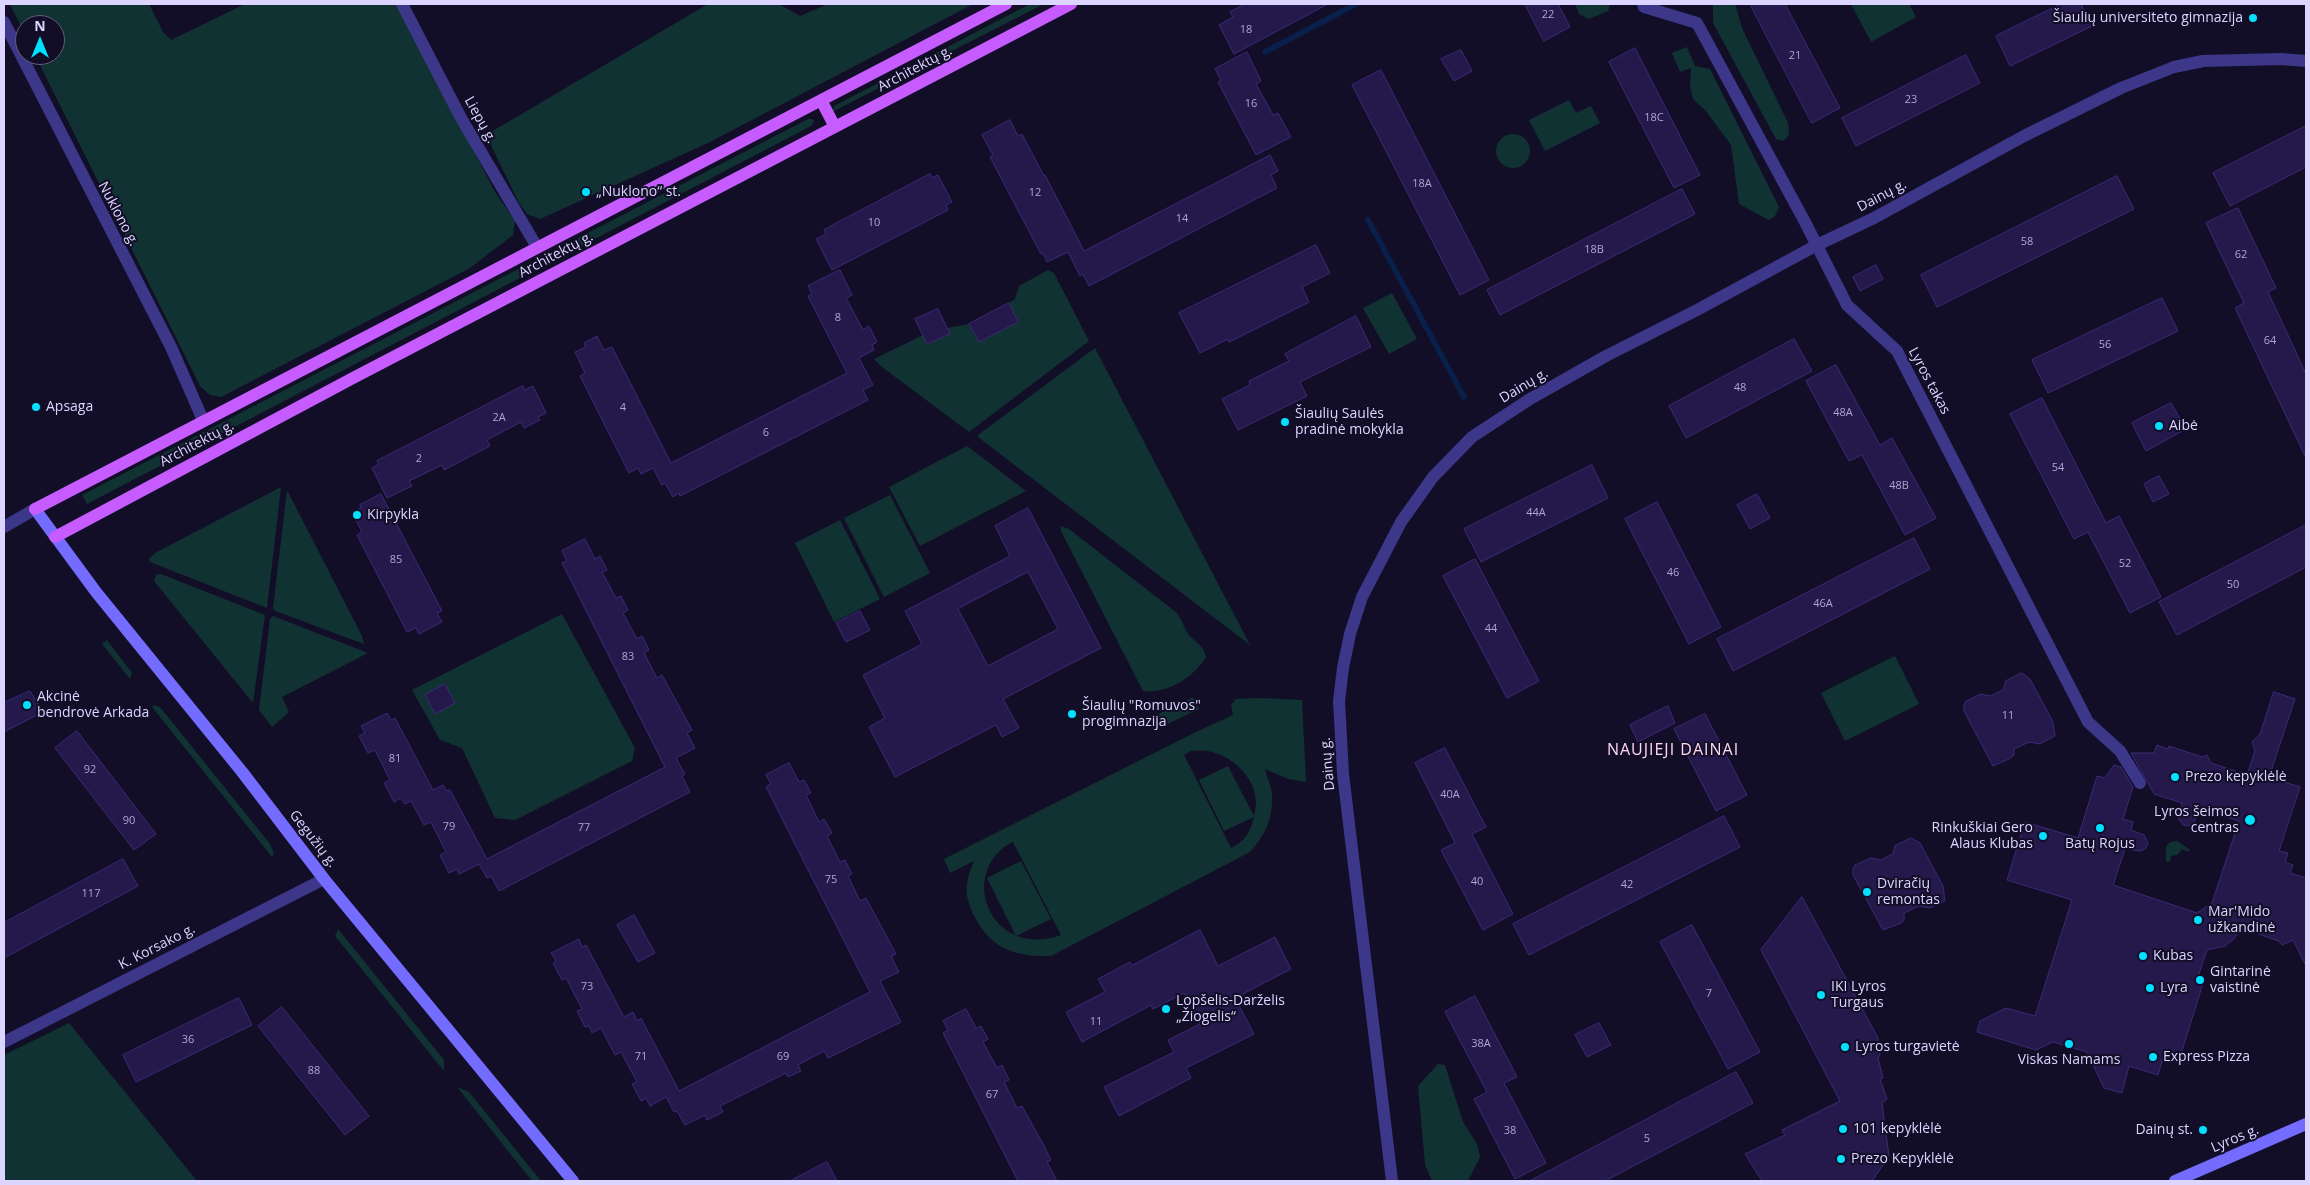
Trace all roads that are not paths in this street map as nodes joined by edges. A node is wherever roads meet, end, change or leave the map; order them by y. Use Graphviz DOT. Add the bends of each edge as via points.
graph roads {
  1 [pos="402,4"];
  2 [pos="1006,4"];
  3 [pos="1072,4"];
  4 [pos="1643,4"];
  5 [pos="4,22"];
  6 [pos="2306,61"];
  7 [pos="821,100"];
  8 [pos="835,127"];
  9 [pos="1817,245"];
  10 [pos="537,247"];
  11 [pos="204,420"];
  12 [pos="35,509"];
  13 [pos="4,527"];
  14 [pos="55,537"];
  15 [pos="2140,783"];
  16 [pos="324,879"];
  17 [pos="4,1042"];
  18 [pos="2306,1124"];
  19 [pos="573,1181"];
  20 [pos="1392,1181"];
  21 [pos="2175,1181"];
  1 -- 10 [label="street, Liepų g." via="461,118"];
  2 -- 7 [label="main road, Architektų g."];
  3 -- 8 [label="main road, Architektų g."];
  4 -- 9 [label="street, Lyros takas" via="1697,23"];
  5 -- 11 [label="street, Nuklono g." via="171,347"];
  6 -- 9 [label="street, Dainų g." via="2281,58 2203,61 2148,76 2024,136 1874,218"];
  7 -- 8 [label="main road"];
  7 -- 10 [label="main road, Architektų g."];
  8 -- 14 [label="main road, Architektų g."];
  9 -- 15 [label="street, Lyros takas" via="1847,305 1898,351 2088,722 2120,751"];
  9 -- 20 [label="street, Dainų g." via="1606,356 1530,399 1472,438 1420,494 1401,522 1362,596 1343,668 1339,701 1341,744"];
  10 -- 11 [label="main road, Architektų g."];
  11 -- 12 [label="main road, Architektų g."];
  12 -- 13 [label="street"];
  12 -- 14 [label="main road, Gegužių g."];
  14 -- 16 [label="main road, Gegužių g."];
  16 -- 17 [label="street, K. Korsako g."];
  16 -- 19 [label="main road, Gegužių g."];
  18 -- 21 [label="main road, Lyros g."];
}
